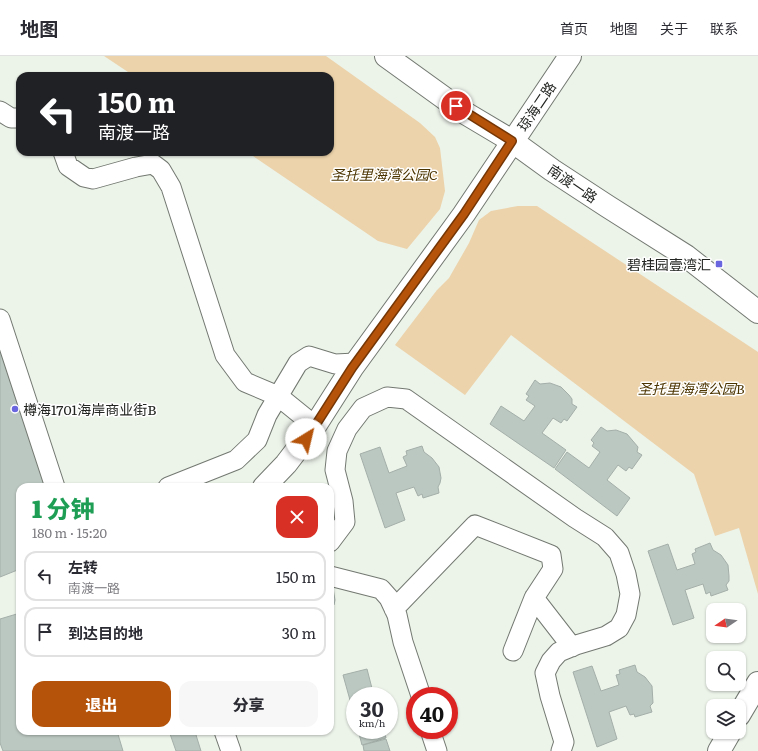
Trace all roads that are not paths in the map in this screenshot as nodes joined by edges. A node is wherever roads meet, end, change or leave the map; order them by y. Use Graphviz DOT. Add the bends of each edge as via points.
graph roads {
  1 [pos="386,56"];
  2 [pos="570,56"];
  3 [pos="0,111"];
  4 [pos="16,118"];
  5 [pos="512,141"];
  6 [pos="64,156"];
  7 [pos="758,312"];
  8 [pos="0,319"];
  9 [pos="356,363"];
  10 [pos="278,396"];
  11 [pos="315,426"];
  12 [pos="54,483"];
  13 [pos="178,483"];
  14 [pos="268,483"];
  15 [pos="334,537"];
  16 [pos="334,577"];
  17 [pos="534,598"];
  18 [pos="394,609"];
  19 [pos="572,646"];
  20 [pos="514,651"];
  21 [pos="758,683"];
  22 [pos="418,687"];
  23 [pos="746,703"];
  24 [pos="225,735"];
  25 [pos="433,739"];
  26 [pos="726,739"];
  27 [pos="231,751"];
  28 [pos="437,751"];
  29 [pos="561,751"];
  30 [pos="719,751"];
  1 -- 5 [label="street, 南渡一路" via="465,113"];
  2 -- 5 [label="street, 琼海二路"];
  3 -- 4 [label="street" via="11,118"];
  5 -- 7 [label="street, 南渡一路" via="552,170 686,256"];
  5 -- 9 [label="street, 琼海二路" via="464,214"];
  6 -- 10 [label="street" via="68,166 84,177 93,179 153,164 161,170 171,188 225,355 245,382"];
  8 -- 12 [label="street"];
  9 -- 10 [label="street" via="335,364 309,356 298,363"];
  9 -- 11 [label="street, 琼海二路"];
  10 -- 11 [label="street"];
  10 -- 13 [label="street" via="257,440 236,460"];
  11 -- 14 [label="street, 琼海二路"];
  15 -- 19 [label="street" via="345,522 343,501 334,470 337,451 347,429 363,408 387,397 406,399 605,537 619,553 630,594 626,615 619,628 606,636"];
  16 -- 18 [label="street" via="381,589"];
  17 -- 18 [label="street" via="553,569 551,555 475,525"];
  17 -- 19 [label="street"];
  17 -- 20 [label="street"];
  18 -- 22 [label="street"];
  19 -- 29 [label="street" via="559,652 545,672 564,742"];
  21 -- 23 [label="street"];
  24 -- 27 [label="street"];
  25 -- 28 [label="street"];
  26 -- 30 [label="street"];
}
